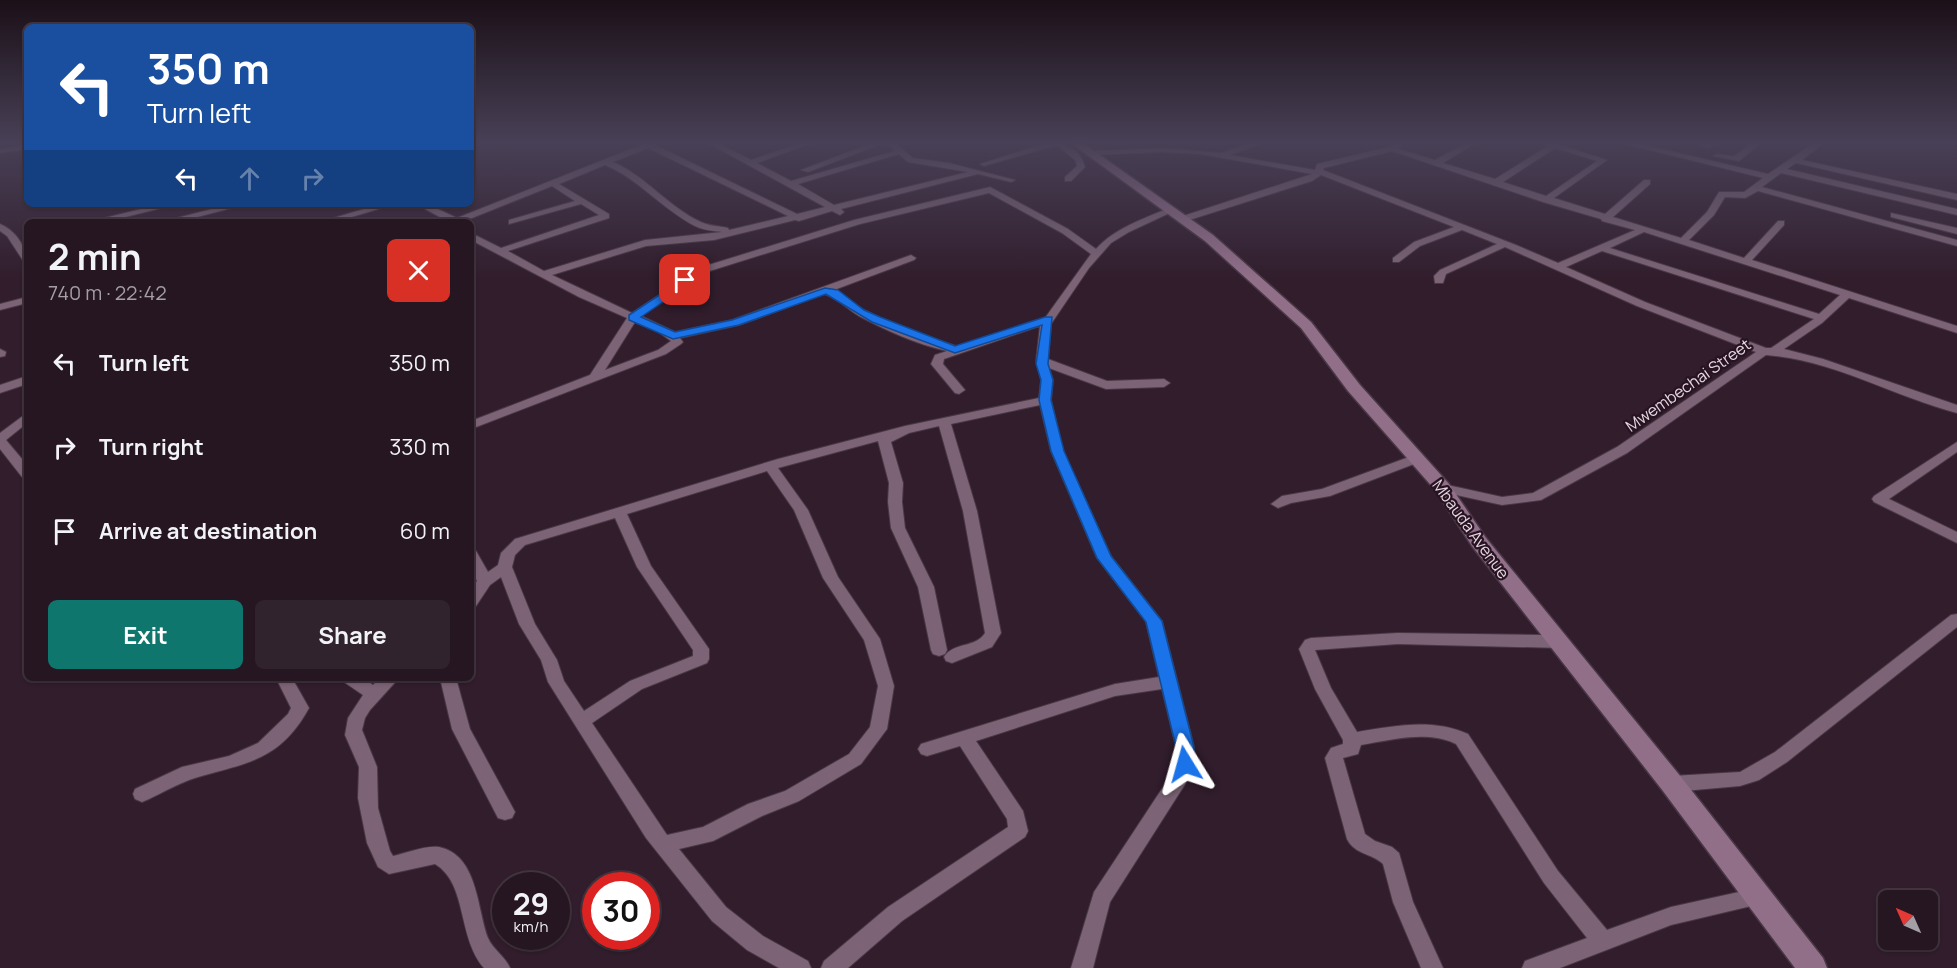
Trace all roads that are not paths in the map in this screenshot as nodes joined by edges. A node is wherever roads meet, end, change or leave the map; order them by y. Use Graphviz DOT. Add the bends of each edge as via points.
graph roads {
  1 [pos="539,188"];
  2 [pos="560,188"];
  3 [pos="647,188"];
  4 [pos="739,188"];
  5 [pos="801,188"];
  6 [pos="916,188"];
  7 [pos="1141,188"];
  8 [pos="1275,188"];
  9 [pos="1360,188"];
  10 [pos="1511,188"];
  11 [pos="1563,188"];
  12 [pos="1640,188"];
  13 [pos="1755,188"];
  14 [pos="1784,188"];
  15 [pos="1788,188"];
  16 [pos="1856,188"];
  17 [pos="1918,188"];
  18 [pos="1957,197"];
  19 [pos="1546,200"];
  20 [pos="580,202"];
  21 [pos="160,207"];
  22 [pos="230,207"];
  23 [pos="380,207"];
  24 [pos="426,207"];
  25 [pos="836,209"];
  26 [pos="1957,212"];
  27 [pos="477,213"];
  28 [pos="1178,214"];
  29 [pos="445,216"];
  30 [pos="799,218"];
  31 [pos="106,219"];
  32 [pos="179,219"];
  33 [pos="336,219"];
  34 [pos="450,219"];
  35 [pos="462,219"];
  36 [pos="1605,219"];
  37 [pos="512,222"];
  38 [pos="857,222"];
  39 [pos="1781,224"];
  40 [pos="0,227"];
  41 [pos="1462,227"];
  42 [pos="1642,230"];
  43 [pos="1957,231"];
  44 [pos="740,232"];
  45 [pos="11,235"];
  46 [pos="24,236"];
  47 [pos="474,238"];
  48 [pos="1682,242"];
  49 [pos="1957,243"];
  50 [pos="1504,244"];
  51 [pos="1602,248"];
  52 [pos="501,251"];
  53 [pos="24,253"];
  54 [pos="1095,253"];
  55 [pos="911,258"];
  56 [pos="1396,260"];
  57 [pos="1745,262"];
  58 [pos="1558,267"];
  59 [pos="543,274"];
  60 [pos="1439,281"];
  61 [pos="825,291"];
  62 [pos="1848,293"];
  63 [pos="24,301"];
  64 [pos="0,308"];
  65 [pos="633,317"];
  66 [pos="1821,318"];
  67 [pos="1048,320"];
  68 [pos="1957,330"];
  69 [pos="673,336"];
  70 [pos="955,350"];
  71 [pos="1769,351"];
  72 [pos="1042,361"];
  73 [pos="595,377"];
  74 [pos="24,381"];
  75 [pos="1164,383"];
  76 [pos="0,389"];
  77 [pos="959,390"];
  78 [pos="1045,400"];
  79 [pos="1957,409"];
  80 [pos="24,420"];
  81 [pos="944,421"];
  82 [pos="474,424"];
  83 [pos="892,434"];
  84 [pos="0,440"];
  85 [pos="1957,446"];
  86 [pos="1417,458"];
  87 [pos="770,466"];
  88 [pos="24,470"];
  89 [pos="1443,488"];
  90 [pos="1278,504"];
  91 [pos="619,512"];
  92 [pos="1957,538"];
  93 [pos="474,560"];
  94 [pos="505,567"];
  95 [pos="485,581"];
  96 [pos="474,598"];
  97 [pos="1957,619"];
  98 [pos="1560,642"];
  99 [pos="286,681"];
  100 [pos="355,681"];
  101 [pos="389,681"];
  102 [pos="449,681"];
  103 [pos="1169,682"];
  104 [pos="375,694"];
  105 [pos="582,721"];
  106 [pos="965,739"];
  107 [pos="1352,740"];
  108 [pos="927,749"];
  109 [pos="1672,784"];
  110 [pos="142,794"];
  111 [pos="505,812"];
  112 [pos="662,844"];
  113 [pos="1756,897"];
  114 [pos="1602,940"];
  115 [pos="499,968"];
  116 [pos="800,968"];
  117 [pos="832,968"];
  118 [pos="1082,968"];
  119 [pos="1432,968"];
  120 [pos="1533,968"];
  121 [pos="1813,968"];
  1 -- 27 [label="street"];
  2 -- 20 [label="street"];
  3 -- 44 [label="street" via="704,228"];
  4 -- 30 [label="street"];
  5 -- 25 [label="street"];
  6 -- 25 [label="street"];
  7 -- 28 [label="street, Mbauda Avenue"];
  8 -- 28 [label="street"];
  9 -- 41 [label="street"];
  10 -- 19 [label="street"];
  11 -- 19 [label="street"];
  12 -- 36 [label="street"];
  13 -- 48 [label="street" via="1745,195 1722,194 1711,213"];
  14 -- 49 [label="street"];
  15 -- 43 [label="street"];
  16 -- 26 [label="street"];
  17 -- 18 [label="street"];
  19 -- 36 [label="street"];
  20 -- 37 [label="street"];
  20 -- 52 [label="street" via="606,216"];
  21 -- 31 [label="street"];
  22 -- 32 [label="street"];
  23 -- 33 [label="street"];
  24 -- 29 [label="street"];
  25 -- 30 [label="street"];
  25 -- 38 [label="street"];
  27 -- 29 [label="street"];
  27 -- 35 [label="street"];
  28 -- 54 [label="street" via="1125,230"];
  28 -- 86 [label="street, Mbauda Avenue" via="1238,261 1306,325 1354,388"];
  29 -- 34 [label="street"];
  30 -- 44 [label="street"];
  36 -- 42 [label="street"];
  38 -- 54 [label="street" via="990,190 1065,231"];
  38 -- 65 [label="street" via="693,273"];
  39 -- 57 [label="street"];
  40 -- 45 [label="street"];
  41 -- 50 [label="street"];
  41 -- 56 [label="street" via="1413,246"];
  42 -- 48 [label="street"];
  42 -- 51 [label="street"];
  44 -- 59 [label="street" via="695,241 657,240"];
  45 -- 46 [label="street"];
  45 -- 53 [label="street"];
  47 -- 52 [label="street"];
  48 -- 57 [label="street"];
  50 -- 58 [label="street"];
  50 -- 60 [label="street" via="1443,272"];
  51 -- 58 [label="street"];
  51 -- 66 [label="street"];
  52 -- 59 [label="street"];
  54 -- 67 [label="street"];
  55 -- 61 [label="street"];
  57 -- 62 [label="street"];
  58 -- 71 [label="street" via="1641,304"];
  59 -- 65 [label="street"];
  61 -- 69 [label="street" via="727,325"];
  61 -- 70 [label="street" via="834,292 876,320"];
  62 -- 66 [label="street"];
  62 -- 68 [label="street"];
  63 -- 64 [label="street"];
  65 -- 69 [label="street"];
  65 -- 73 [label="street"];
  66 -- 71 [label="street"];
  67 -- 70 [label="street"];
  67 -- 72 [label="street"];
  69 -- 73 [label="street" via="677,342 662,352"];
  70 -- 77 [label="street" via="937,361"];
  71 -- 79 [label="street, Mwembechai Street" via="1819,361"];
  71 -- 89 [label="street, Mwembechai Street" via="1622,450 1536,497 1502,501"];
  72 -- 75 [label="street" via="1106,385"];
  72 -- 78 [label="street" via="1047,380"];
  73 -- 82 [label="street"];
  74 -- 76 [label="street"];
  78 -- 81 [label="street"];
  78 -- 103 [label="street" via="1061,462 1104,558 1154,621"];
  80 -- 84 [label="street"];
  81 -- 83 [label="street"];
  81 -- 83 [label="street" via="970,511 993,633 983,645 946,654 926,587 897,528 897,483 884,440"];
  83 -- 87 [label="street"];
  84 -- 88 [label="street"];
  85 -- 92 [label="street" via="1879,499"];
  86 -- 89 [label="street, Mbauda Avenue"];
  86 -- 90 [label="street" via="1325,493"];
  87 -- 91 [label="street"];
  87 -- 112 [label="street" via="801,510 831,578 872,639 886,686 878,729 855,759 792,796 706,836"];
  89 -- 98 [label="street, Mbauda Avenue" via="1479,542"];
  91 -- 94 [label="street" via="520,542 508,553"];
  91 -- 105 [label="street" via="644,567 703,655 636,685"];
  93 -- 95 [label="street"];
  94 -- 95 [label="street"];
  94 -- 105 [label="street" via="556,682"];
  95 -- 96 [label="street"];
  97 -- 109 [label="street" via="1752,776"];
  98 -- 107 [label="street" via="1528,638 1495,641 1390,637 1311,644 1308,653 1323,689"];
  98 -- 109 [label="street, Mbauda Avenue"];
  99 -- 110 [label="street" via="300,708 264,748 232,762 189,772"];
  100 -- 104 [label="street"];
  101 -- 104 [label="street"];
  102 -- 111 [label="street" via="461,729"];
  103 -- 106 [label="street" via="1115,690 1054,707"];
  103 -- 118 [label="street" via="1185,747 1185,764 1101,899"];
  104 -- 115 [label="street" via="356,718 354,734 368,764 369,807 384,862 394,865 437,855 451,863 465,885 478,941"];
  105 -- 112 [label="street"];
  106 -- 108 [label="street"];
  106 -- 117 [label="street" via="1016,817 1018,831 895,914"];
  107 -- 114 [label="street" via="1427,731 1442,731 1462,739 1551,878"];
  107 -- 119 [label="street" via="1352,749 1336,753 1334,758 1357,839 1392,859 1404,902"];
  109 -- 113 [label="street, Mbauda Avenue"];
  112 -- 116 [label="street" via="719,914 755,943"];
  113 -- 114 [label="street" via="1671,916"];
  113 -- 121 [label="street, Mbauda Avenue"];
  114 -- 120 [label="street"];
}
